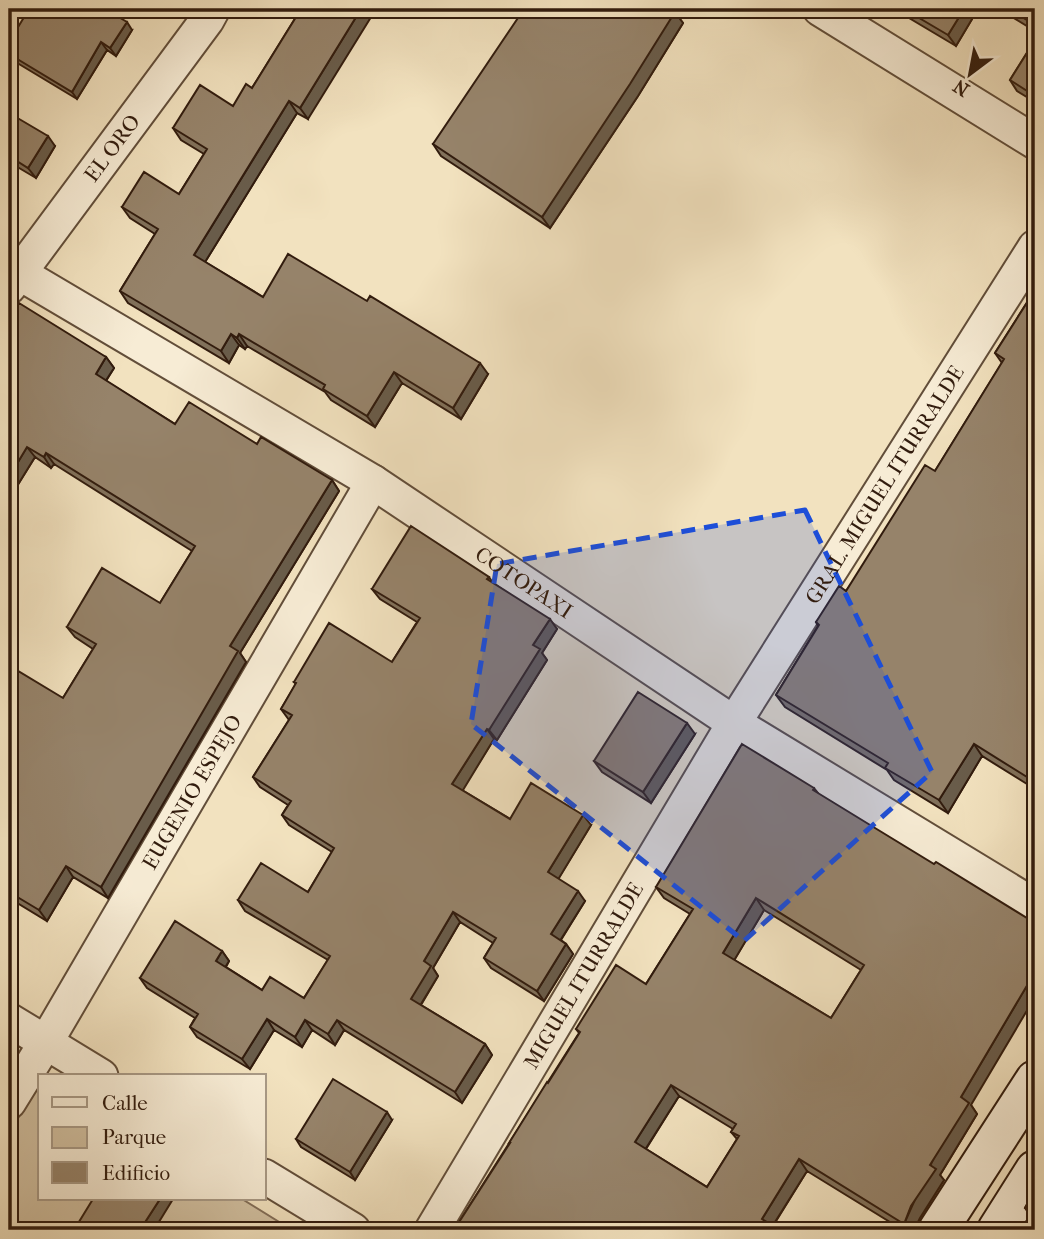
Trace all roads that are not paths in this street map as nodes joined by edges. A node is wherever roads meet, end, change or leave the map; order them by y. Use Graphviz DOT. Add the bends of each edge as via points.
graph roads {
  1 [pos="213,9"];
  2 [pos="820,9"];
  3 [pos="1035,142"];
  4 [pos="1035,247"];
  5 [pos="12,276"];
  6 [pos="373,482"];
  7 [pos="734,723"];
  8 [pos="1035,906"];
  9 [pos="9,1020"];
  10 [pos="46,1042"];
  11 [pos="98,1074"];
  12 [pos="1035,1080"];
  13 [pos="9,1102"];
  14 [pos="1035,1170"];
  15 [pos="266,1177"];
  16 [pos="352,1230"];
  17 [pos="432,1230"];
  18 [pos="938,1230"];
  19 [pos="998,1230"];
  1 -- 5 [label="street, EL ORO"];
  2 -- 3 [label="street"];
  4 -- 7 [label="street, GRAL. MIGUEL ITURRALDE"];
  5 -- 6 [label="street, COTOPAXI"];
  6 -- 7 [label="street, COTOPAXI"];
  6 -- 10 [label="street, EUGENIO ESPEJO"];
  7 -- 8 [label="street, COTOPAXI"];
  7 -- 17 [label="street, MIGUEL ITURRALDE"];
  9 -- 10 [label="street"];
  10 -- 11 [label="street"];
  10 -- 13 [label="street, EUGENIO ESPEJO"];
  12 -- 18 [label="main road"];
  14 -- 19 [label="main road"];
  15 -- 16 [label="street"];
}
